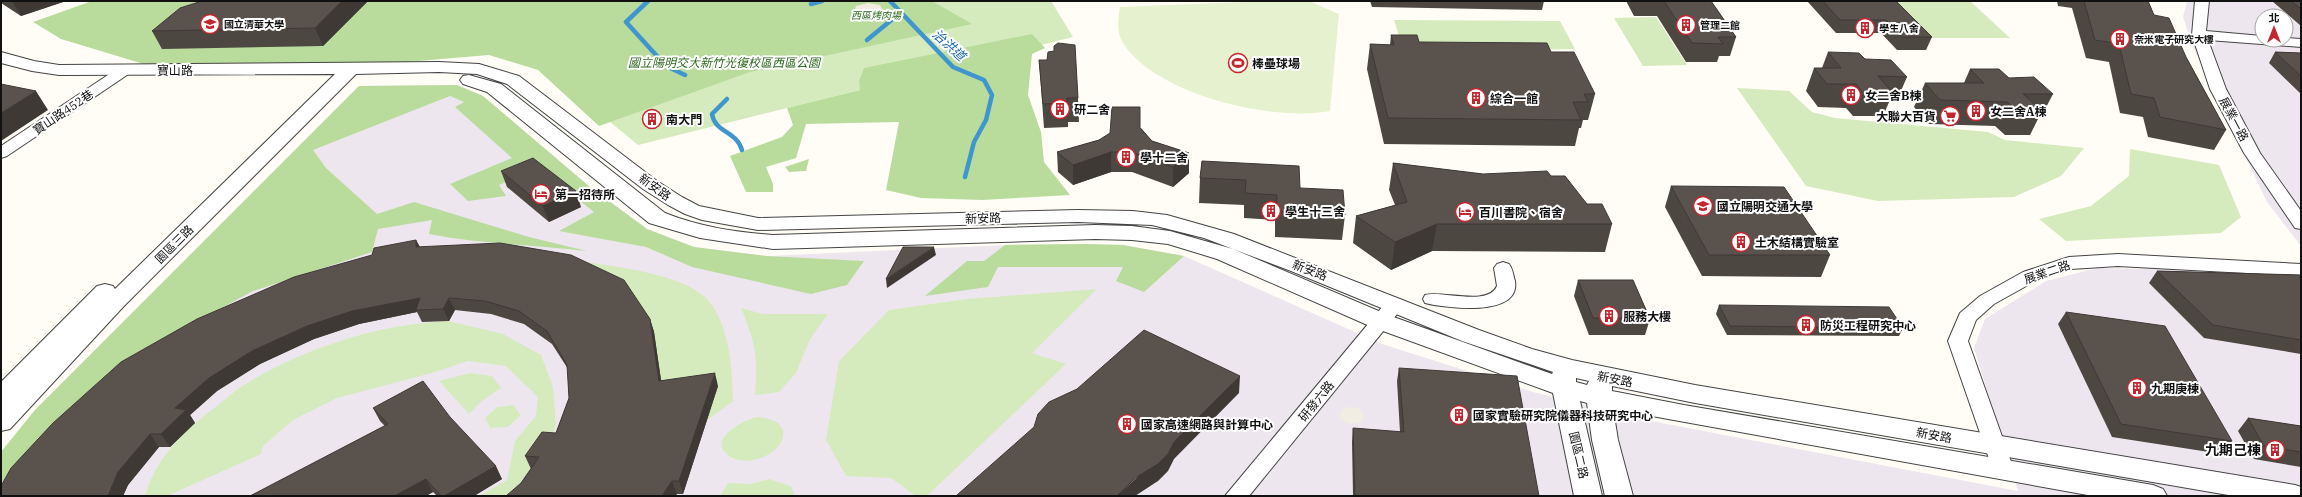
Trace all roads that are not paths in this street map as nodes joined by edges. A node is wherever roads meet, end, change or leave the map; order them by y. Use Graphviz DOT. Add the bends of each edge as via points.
graph roads {
  1 [pos="2202,1"];
  2 [pos="2199,35"];
  3 [pos="2254,39"];
  4 [pos="1,57"];
  5 [pos="1,69"];
  6 [pos="118,74"];
  7 [pos="337,74"];
  8 [pos="1,153"];
  9 [pos="2301,224"];
  10 [pos="1503,268"];
  11 [pos="2301,270"];
  12 [pos="1432,299"];
  13 [pos="1388,313"];
  14 [pos="1564,378"];
  15 [pos="1600,386"];
  16 [pos="1,397"];
  17 [pos="1,422"];
  18 [pos="1999,458"];
  19 [pos="1236,496"];
  20 [pos="1588,496"];
  21 [pos="1619,496"];
  22 [pos="2153,496"];
  23 [pos="2295,496"];
  1 -- 2 [label="street, 展業一路"];
  2 -- 3 [label="street"];
  2 -- 9 [label="street, 展業一路" via="2218,89 2252,153"];
  4 -- 6 [label="street, 寶山路" via="32,66 59,70"];
  5 -- 6 [label="street, 寶山路" via="52,77"];
  6 -- 7 [label="street, 寶山路"];
  6 -- 8 [label="street, 寶山路452巷"];
  7 -- 13 [label="street, 新安路" via="456,77 494,88 658,218 682,229 773,242 1051,232 1132,233 1170,238 1225,254"];
  7 -- 13 [label="street, 新安路" via="463,68 497,74 513,80 650,185 692,210 710,215 758,224 1094,216 1153,219 1225,238"];
  7 -- 16 [label="street, 園區三路" via="95,302"];
  7 -- 17 [label="street, 園區三路"];
  10 -- 12 [label="street" via="1505,291 1486,302"];
  11 -- 18 [label="street, 展業二路" via="2118,260 2069,263 2030,276 1987,300 1967,317 1958,341"];
  13 -- 14 [label="street, 新安路"];
  13 -- 19 [label="street, 研發六路"];
  14 -- 15 [label="street, 新安路"];
  14 -- 20 [label="street, 園區二路"];
  15 -- 18 [label="street, 新安路" via="1684,414"];
  15 -- 21 [label="street"];
  18 -- 22 [label="street, 新安路"];
  18 -- 23 [label="street, 新安路"];
}
